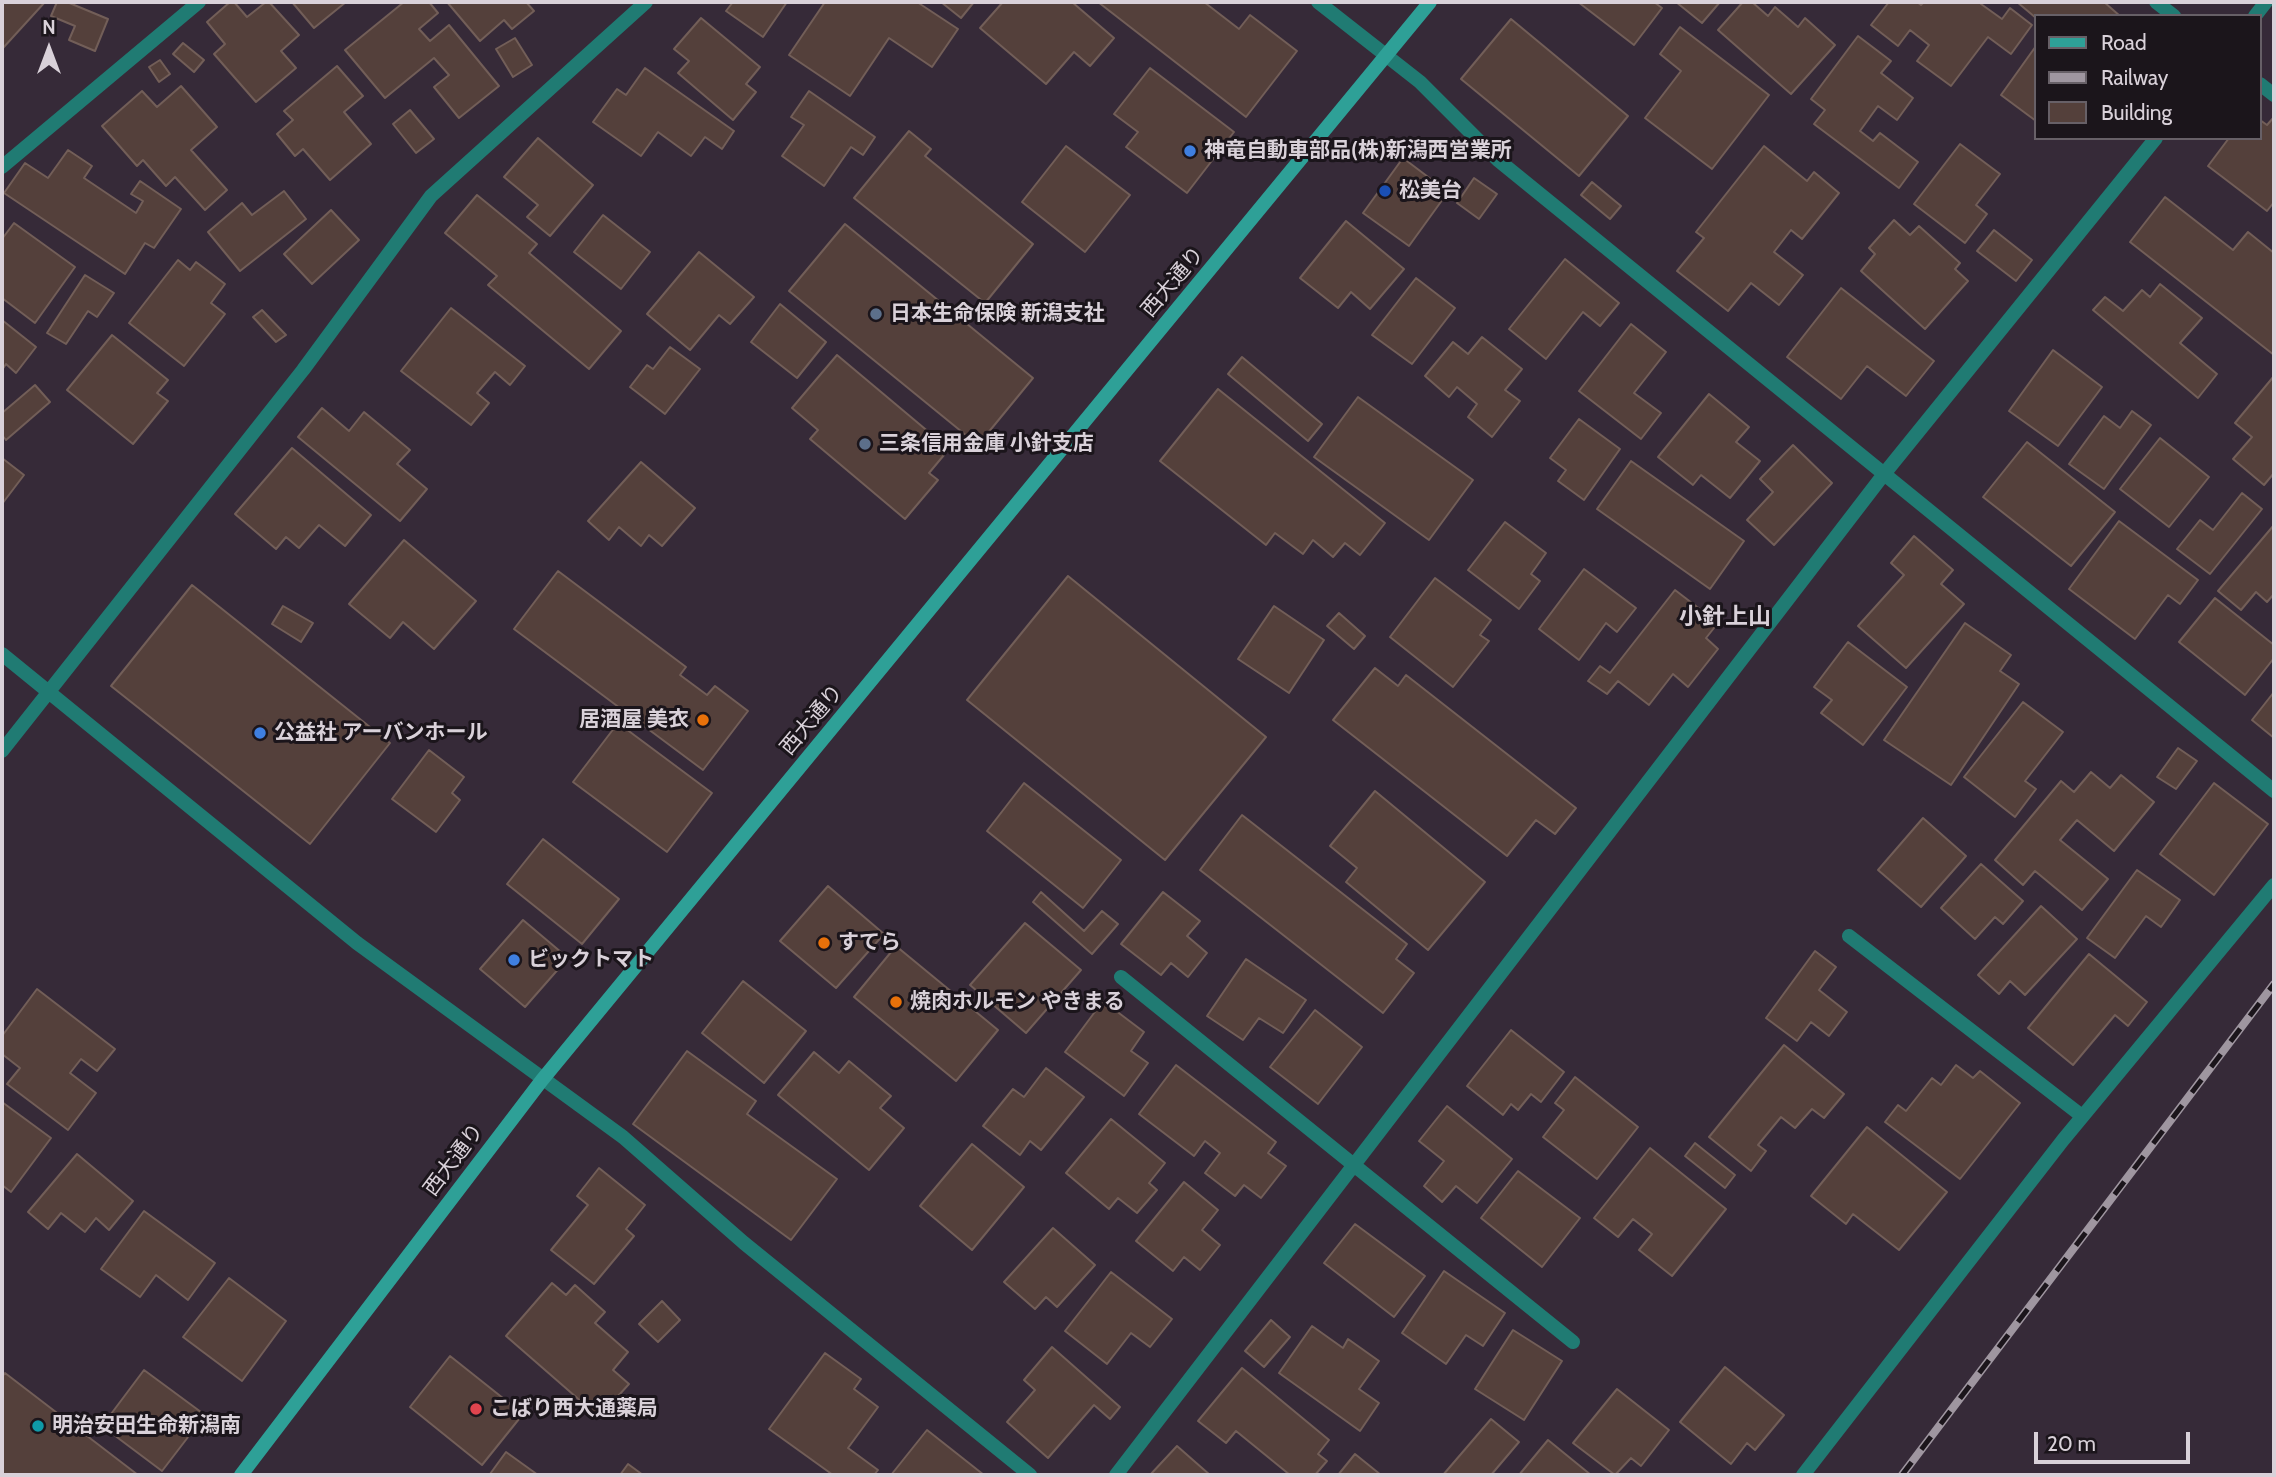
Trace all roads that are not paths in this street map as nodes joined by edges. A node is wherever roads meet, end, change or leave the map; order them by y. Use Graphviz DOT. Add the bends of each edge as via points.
graph roads {
  1 [pos="199,2"];
  2 [pos="646,2"];
  3 [pos="1318,2"];
  4 [pos="1430,2"];
  5 [pos="2156,2"];
  6 [pos="2171,14"];
  7 [pos="1387,56"];
  8 [pos="2154,140"];
  9 [pos="2,167"];
  10 [pos="1884,474"];
  11 [pos="2,654"];
  12 [pos="48,691"];
  13 [pos="2,751"];
  14 [pos="2274,791"];
  15 [pos="2274,885"];
  16 [pos="1849,936"];
  17 [pos="1121,977"];
  18 [pos="542,1080"];
  19 [pos="2082,1116"];
  20 [pos="1353,1166"];
  21 [pos="1573,1342"];
  22 [pos="241,1475"];
  23 [pos="1030,1475"];
  24 [pos="1116,1475"];
  25 [pos="1803,1475"];
  1 -- 9 [label="street"];
  2 -- 12 [label="street" via="431,196 303,370"];
  3 -- 7 [label="street"];
  4 -- 7 [label="street, 西大通り"];
  5 -- 6 [label="street"];
  7 -- 10 [label="street" via="1420,82 1498,160"];
  7 -- 18 [label="street, 西大通り"];
  8 -- 10 [label="street"];
  10 -- 14 [label="street"];
  10 -- 20 [label="street"];
  11 -- 12 [label="street"];
  12 -- 13 [label="street"];
  12 -- 18 [label="street" via="357,943"];
  15 -- 19 [label="street"];
  16 -- 19 [label="street"];
  17 -- 20 [label="street"];
  18 -- 22 [label="street, 西大通り"];
  18 -- 23 [label="street" via="623,1137 744,1243"];
  19 -- 25 [label="street"];
  20 -- 21 [label="street"];
  20 -- 24 [label="street"];
}
